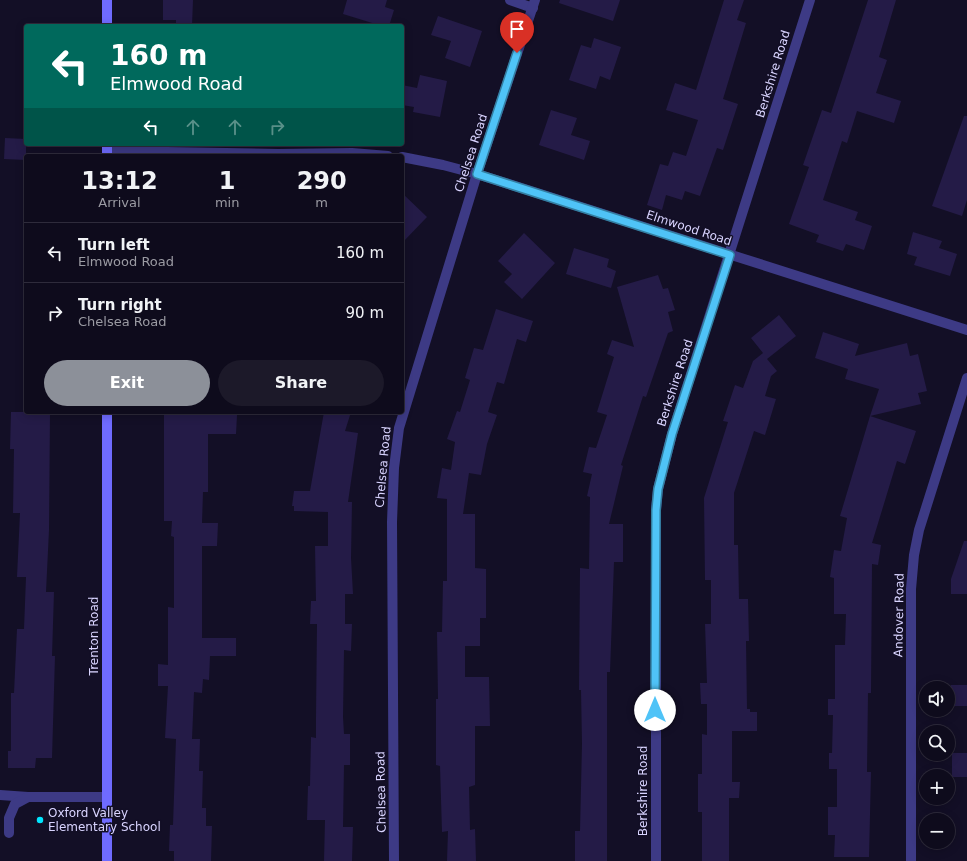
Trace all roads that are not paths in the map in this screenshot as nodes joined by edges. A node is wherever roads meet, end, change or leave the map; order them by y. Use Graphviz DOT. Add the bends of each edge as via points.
graph roads {
  1 [pos="107,0"];
  2 [pos="510,0"];
  3 [pos="810,0"];
  4 [pos="534,4"];
  5 [pos="107,24"];
  6 [pos="107,150"];
  7 [pos="278,154"];
  8 [pos="278,154"];
  9 [pos="364,154"];
  10 [pos="404,157"];
  11 [pos="477,174"];
  12 [pos="730,255"];
  13 [pos="967,330"];
  14 [pos="967,378"];
  15 [pos="404,412"];
  16 [pos="107,414"];
  17 [pos="403,414"];
  18 [pos="0,796"];
  19 [pos="28,797"];
  20 [pos="107,797"];
  21 [pos="9,833"];
  22 [pos="107,861"];
  23 [pos="394,861"];
  24 [pos="656,861"];
  25 [pos="911,861"];
  1 -- 5 [label="main road"];
  2 -- 4 [label="street"];
  3 -- 12 [label="street, Berkshire Road"];
  4 -- 11 [label="street, Chelsea Road"];
  6 -- 7 [label="street"];
  8 -- 9 [label="street"];
  10 -- 11 [label="street, Elmwood Road" via="443,164"];
  11 -- 12 [label="street, Elmwood Road"];
  11 -- 15 [label="street, Chelsea Road"];
  12 -- 13 [label="street, Elmwood Road"];
  12 -- 24 [label="street, Berkshire Road" via="672,434 658,489 655,620"];
  14 -- 25 [label="street, Andover Road" via="919,530 914,555 911,589"];
  16 -- 20 [label="main road, Trenton Road"];
  17 -- 23 [label="street, Chelsea Road" via="394,468 392,522"];
  18 -- 19 [label="street"];
  19 -- 20 [label="street"];
  19 -- 21 [label="street" via="15,804 9,818"];
  20 -- 22 [label="main road, Trenton Road"];
}
